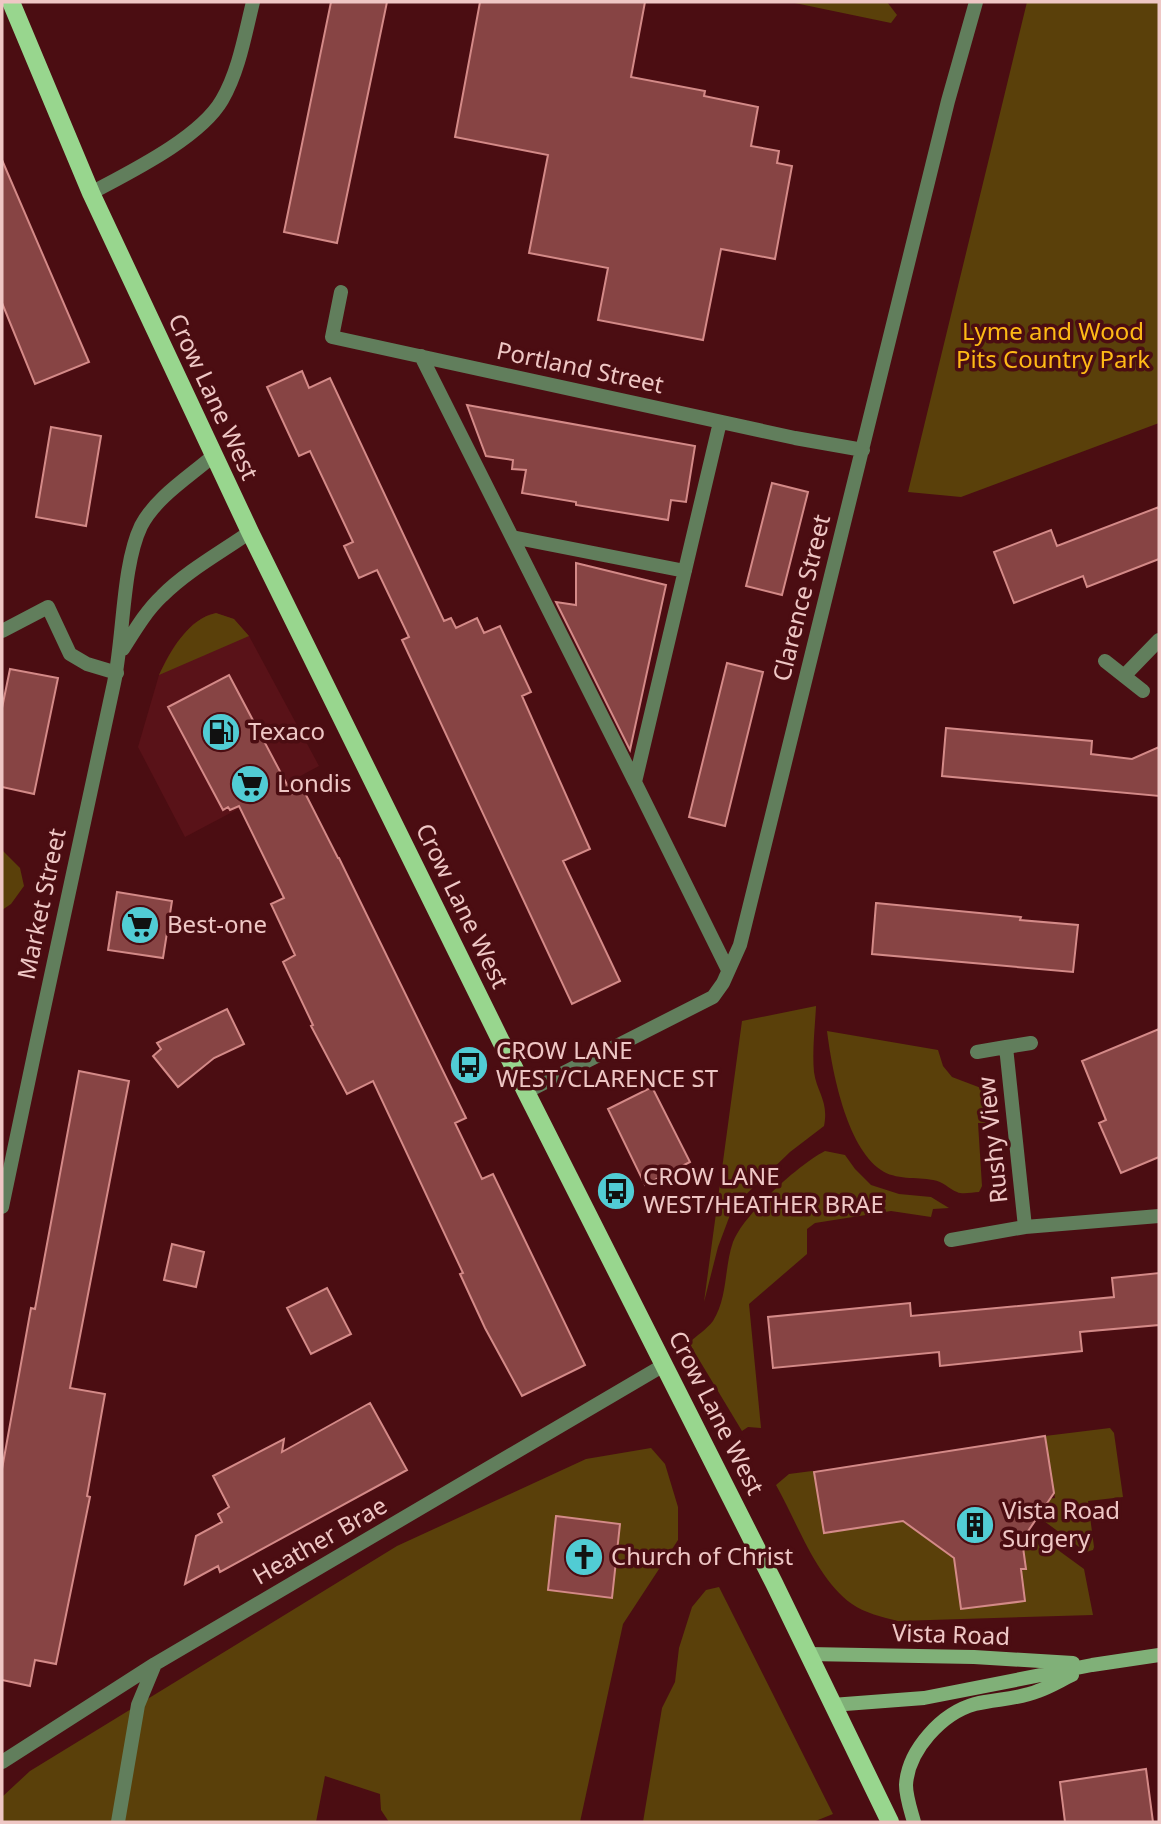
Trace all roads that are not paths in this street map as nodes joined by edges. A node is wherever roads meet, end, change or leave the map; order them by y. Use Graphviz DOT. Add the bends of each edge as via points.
graph roads {
  1 [pos="10,2"];
  2 [pos="253,2"];
  3 [pos="976,2"];
  4 [pos="91,192"];
  5 [pos="341,292"];
  6 [pos="421,356"];
  7 [pos="720,422"];
  8 [pos="863,450"];
  9 [pos="213,456"];
  10 [pos="250,532"];
  11 [pos="512,537"];
  12 [pos="685,571"];
  13 [pos="2,631"];
  14 [pos="1159,640"];
  15 [pos="121,653"];
  16 [pos="1105,661"];
  17 [pos="117,673"];
  18 [pos="1125,675"];
  19 [pos="1143,691"];
  20 [pos="635,782"];
  21 [pos="728,970"];
  22 [pos="1031,1043"];
  23 [pos="1006,1047"];
  24 [pos="977,1052"];
  25 [pos="526,1092"];
  26 [pos="2,1207"];
  27 [pos="1159,1216"];
  28 [pos="1025,1227"];
  29 [pos="951,1240"];
  30 [pos="664,1365"];
  31 [pos="808,1654"];
  32 [pos="1159,1655"];
  33 [pos="155,1664"];
  34 [pos="1092,1665"];
  35 [pos="832,1705"];
  36 [pos="2,1762"];
  37 [pos="118,1822"];
  38 [pos="890,1822"];
  39 [pos="914,1822"];
  1 -- 4 [label="main road, Crow Lane West"];
  2 -- 4 [label="street" via="236,65 212,115 194,132"];
  3 -- 8 [label="street, Clarence Street"];
  4 -- 9 [label="main road, Crow Lane West"];
  5 -- 6 [label="street, Portland Street" via="332,337"];
  6 -- 7 [label="street, Portland Street"];
  6 -- 11 [label="street"];
  7 -- 8 [label="street, Portland Street"];
  7 -- 12 [label="street"];
  8 -- 21 [label="street, Clarence Street" via="740,945"];
  9 -- 10 [label="main road, Crow Lane West"];
  9 -- 15 [label="street, Market Street" via="168,494 140,528 130,566"];
  10 -- 15 [label="street, Market Street" via="160,597"];
  10 -- 25 [label="main road, Crow Lane West"];
  11 -- 12 [label="street"];
  11 -- 20 [label="street"];
  12 -- 20 [label="street"];
  13 -- 17 [label="street" via="48,607 69,654"];
  14 -- 18 [label="street"];
  15 -- 17 [label="street, Market Street"];
  16 -- 18 [label="street"];
  17 -- 26 [label="street, Market Street"];
  18 -- 19 [label="street"];
  20 -- 21 [label="street"];
  21 -- 25 [label="street, Clarence Street" via="713,998"];
  22 -- 23 [label="street, Rushy View"];
  23 -- 24 [label="street, Rushy View"];
  23 -- 28 [label="street, Rushy View"];
  25 -- 30 [label="main road, Crow Lane West"];
  27 -- 28 [label="street, Rushy View"];
  28 -- 29 [label="street, Rushy View"];
  30 -- 31 [label="main road, Crow Lane West"];
  30 -- 33 [label="street, Heather Brae"];
  31 -- 34 [label="main road, Vista Road"];
  31 -- 35 [label="main road, Crow Lane West"];
  32 -- 34 [label="main road, Vista Road"];
  33 -- 36 [label="street, Heather Brae"];
  33 -- 37 [label="street" via="138,1704"];
  34 -- 35 [label="main road, Vista Road" via="924,1698"];
  34 -- 39 [label="main road" via="1037,1692 972,1705 939,1725 910,1763 906,1787"];
  35 -- 38 [label="main road, Crow Lane West"];
}
